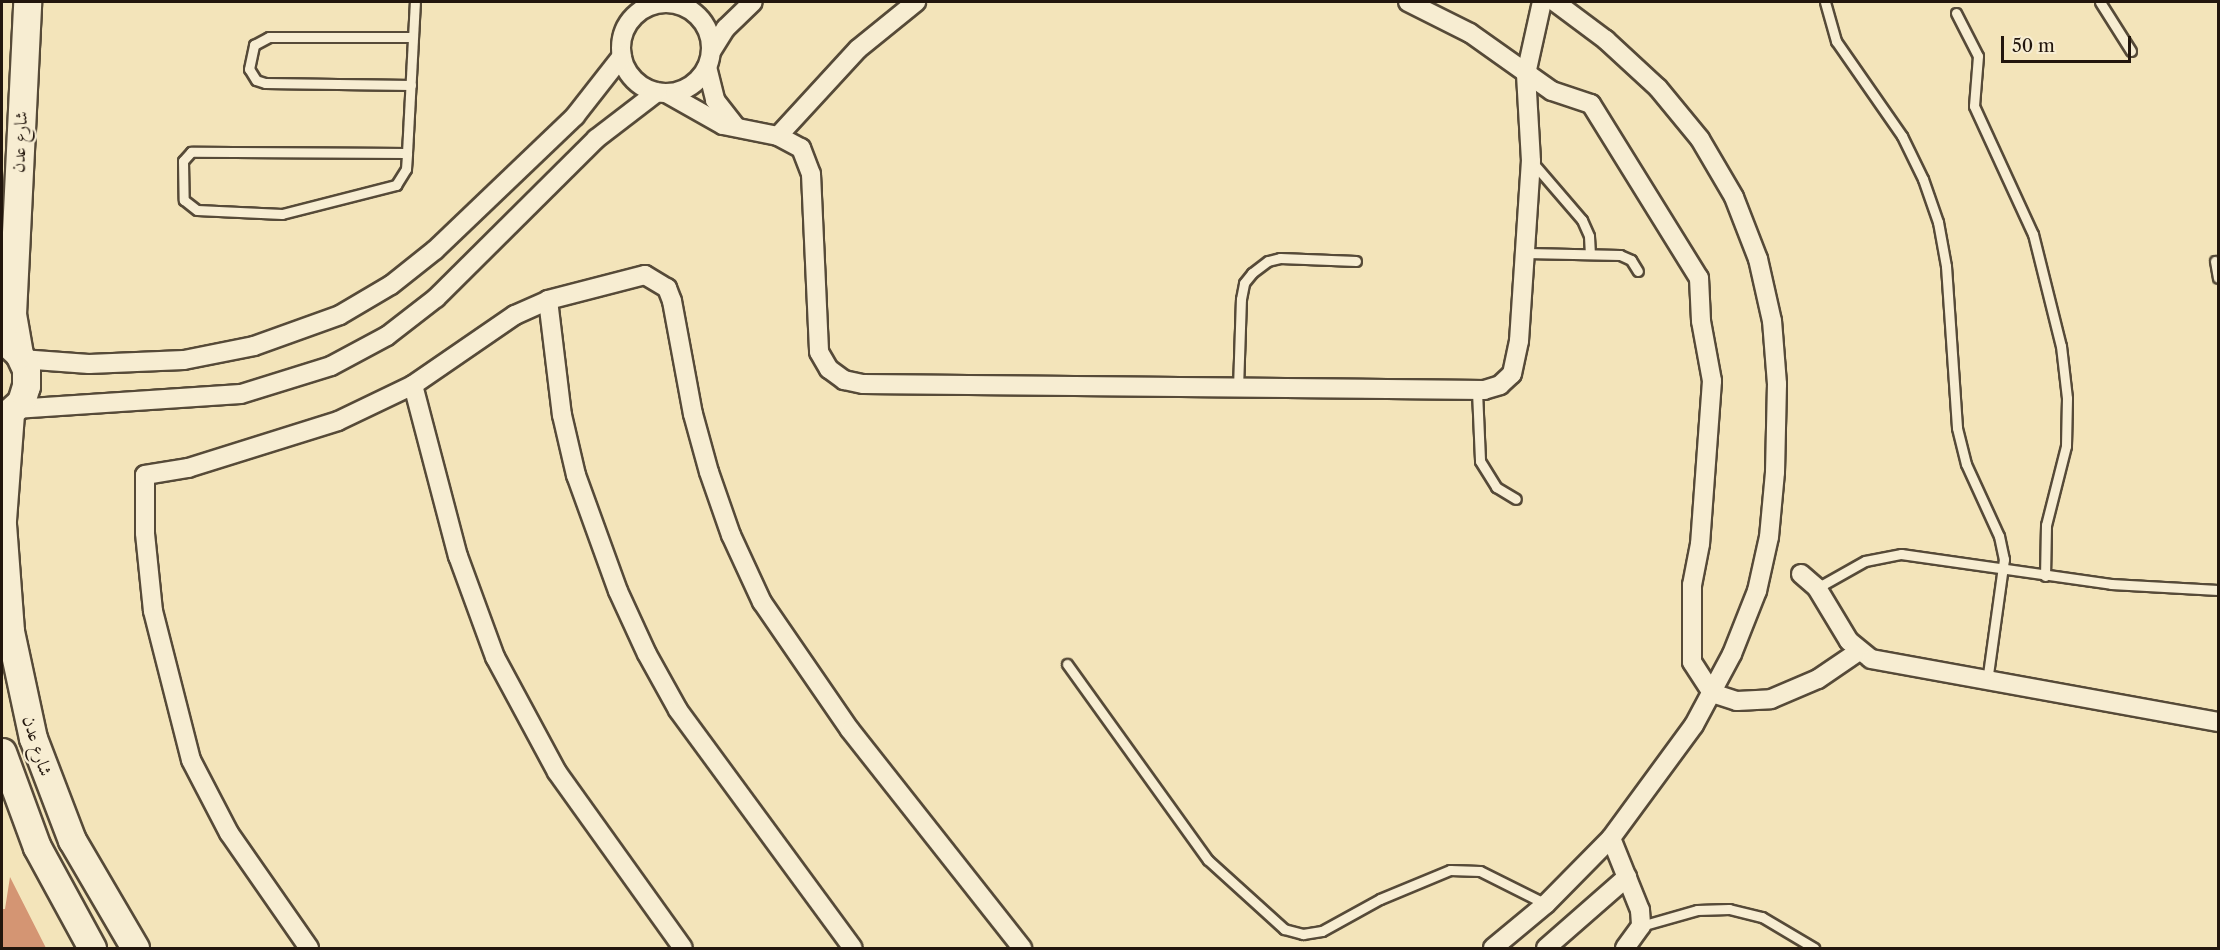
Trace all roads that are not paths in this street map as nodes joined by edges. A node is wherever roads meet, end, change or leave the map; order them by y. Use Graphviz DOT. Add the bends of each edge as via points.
graph roads {
  1 [pos="27,2"];
  2 [pos="415,2"];
  3 [pos="753,2"];
  4 [pos="916,2"];
  5 [pos="1408,2"];
  6 [pos="1542,2"];
  7 [pos="1556,2"];
  8 [pos="1825,2"];
  9 [pos="2100,2"];
  10 [pos="685,4"];
  11 [pos="1956,13"];
  12 [pos="413,37"];
  13 [pos="2131,51"];
  14 [pos="621,56"];
  15 [pos="710,58"];
  16 [pos="1526,74"];
  17 [pos="411,85"];
  18 [pos="661,93"];
  19 [pos="741,130"];
  20 [pos="778,136"];
  21 [pos="407,153"];
  22 [pos="1531,161"];
  23 [pos="1526,253"];
  24 [pos="1590,254"];
  25 [pos="1356,261"];
  26 [pos="2215,261"];
  27 [pos="1638,271"];
  28 [pos="2218,278"];
  29 [pos="548,300"];
  30 [pos="14,351"];
  31 [pos="413,385"];
  32 [pos="1238,388"];
  33 [pos="1477,391"];
  34 [pos="9,414"];
  35 [pos="1516,499"];
  36 [pos="2,522"];
  37 [pos="2004,569"];
  38 [pos="1801,574"];
  39 [pos="2045,576"];
  40 [pos="1817,588"];
  41 [pos="2218,590"];
  42 [pos="1859,651"];
  43 [pos="1068,664"];
  44 [pos="1987,681"];
  45 [pos="1712,693"];
  46 [pos="2218,722"];
  47 [pos="2,752"];
  48 [pos="1611,838"];
  49 [pos="1627,877"];
  50 [pos="1546,904"];
  51 [pos="1641,926"];
  52 [pos="92,948"];
  53 [pos="135,948"];
  54 [pos="309,948"];
  55 [pos="683,948"];
  56 [pos="853,948"];
  57 [pos="1022,948"];
  58 [pos="1493,948"];
  59 [pos="1546,948"];
  60 [pos="1625,948"];
  61 [pos="1814,948"];
  1 -- 30 [label="street, شارع عدن" via="12,314"];
  2 -- 12 [label="lane"];
  3 -- 15 [label="street" via="726,28"];
  4 -- 20 [label="street" via="858,49"];
  5 -- 16 [label="street" via="1470,33"];
  6 -- 16 [label="street"];
  7 -- 45 [label="street" via="1633,63 1700,139 1738,207 1766,290 1777,384 1769,537 1746,623"];
  8 -- 37 [label="lane" via="1836,41 1902,136 1932,201 1946,266 1957,428 1966,464 2000,536"];
  9 -- 13 [label="lane"];
  10 -- 14 [label="street" via="660,4 640,11 626,28"];
  10 -- 15 [label="street" via="700,18"];
  11 -- 39 [label="lane" via="1978,56 1974,106 2033,234 2061,346 2068,421 2062,471 2046,525"];
  12 -- 17 [label="lane"];
  12 -- 17 [label="lane" via="269,37 254,45 249,62 252,76 265,83"];
  14 -- 18 [label="street" via="633,80"];
  14 -- 30 [label="street" via="575,116 435,250 391,285 339,315 254,346 184,360 80,364"];
  15 -- 18 [label="street" via="692,86"];
  15 -- 19 [label="street" via="720,111"];
  16 -- 22 [label="street"];
  16 -- 45 [label="street" via="1552,91 1591,104 1699,278 1701,321 1712,381 1700,544 1692,585 1692,662"];
  17 -- 21 [label="lane"];
  18 -- 19 [label="street" via="723,126"];
  18 -- 34 [label="street" via="596,139 436,298 387,336 341,362 302,378 241,394"];
  19 -- 20 [label="street"];
  20 -- 32 [label="street" via="801,148 807,161 819,351 829,369 844,380 863,384"];
  21 -- 21 [label="lane" via="404,174 396,185 296,213 197,210 184,200 183,161 191,152"];
  22 -- 23 [label="street"];
  22 -- 24 [label="lane" via="1582,220 1589,236"];
  23 -- 24 [label="lane"];
  23 -- 33 [label="street" via="1515,366 1500,386"];
  24 -- 27 [label="lane" via="1627,257"];
  25 -- 32 [label="lane" via="1280,258 1268,261 1252,273 1244,283 1241,299"];
  26 -- 28 [label="lane"];
  29 -- 31 [label="street" via="484,334"];
  29 -- 56 [label="street" via="562,416 576,475 598,542 632,623 678,710"];
  29 -- 57 [label="street" via="632,276 645,275 667,288 709,472 731,535 762,602 850,730"];
  30 -- 34 [label="street, شارع عدن" via="27,386"];
  31 -- 54 [label="street" via="338,421 188,468 145,475 145,532 153,611 191,760 229,833"];
  31 -- 55 [label="street" via="458,556 495,657 557,772"];
  32 -- 33 [label="street"];
  33 -- 35 [label="lane" via="1480,461 1496,486"];
  34 -- 36 [label="street, شارع عدن"];
  36 -- 53 [label="street, شارع عدن" via="10,631 33,738 72,840"];
  37 -- 39 [label="lane"];
  37 -- 40 [label="lane" via="1925,556 1889,555 1865,561"];
  37 -- 44 [label="lane"];
  38 -- 40 [label="street"];
  39 -- 41 [label="lane"];
  40 -- 42 [label="street"];
  42 -- 44 [label="street" via="1885,663"];
  42 -- 45 [label="street" via="1818,679 1771,699 1737,701"];
  43 -- 50 [label="lane" via="1208,860 1284,929 1303,934 1322,931 1380,899 1449,870 1480,872"];
  44 -- 46 [label="street"];
  45 -- 48 [label="street" via="1668,764"];
  47 -- 52 [label="street, شارع عدن" via="37,847"];
  48 -- 49 [label="street"];
  48 -- 50 [label="street"];
  49 -- 51 [label="street" via="1640,910"];
  49 -- 59 [label="street"];
  50 -- 58 [label="street"];
  51 -- 60 [label="street" via="1636,938"];
  51 -- 61 [label="lane" via="1697,910 1729,909 1762,917"];
}
